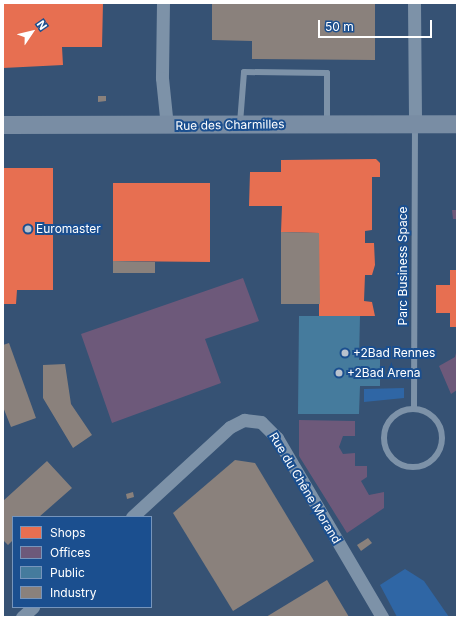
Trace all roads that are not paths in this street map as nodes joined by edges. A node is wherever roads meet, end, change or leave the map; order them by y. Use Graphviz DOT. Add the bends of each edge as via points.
graph roads {
  1 [pos="163,3"];
  2 [pos="414,3"];
  3 [pos="415,123"];
  4 [pos="328,124"];
  5 [pos="457,124"];
  6 [pos="3,125"];
  7 [pos="240,125"];
  8 [pos="167,126"];
  9 [pos="414,409"];
  10 [pos="133,516"];
  11 [pos="32,608"];
  12 [pos="22,617"];
  13 [pos="382,617"];
  1 -- 8 [label="street" via="162,78"];
  2 -- 3 [label="street"];
  3 -- 4 [label="street, Rue des Charmilles"];
  3 -- 5 [label="street, Rue des Charmilles"];
  3 -- 9 [label="lane, Parc Business Space"];
  4 -- 7 [label="street, Rue des Charmilles"];
  4 -- 7 [label="lane" via="327,73 244,72"];
  6 -- 8 [label="street, Rue des Charmilles"];
  7 -- 8 [label="street, Rue des Charmilles"];
  9 -- 9 [label="lane" via="396,414 385,430 383,439 385,448 397,463 415,468 436,456 441,433 432,416"];
  10 -- 13 [label="street, Rue du Chêne Morand" via="230,427 244,420 261,422 276,438"];
  11 -- 12 [label="street"];
}
